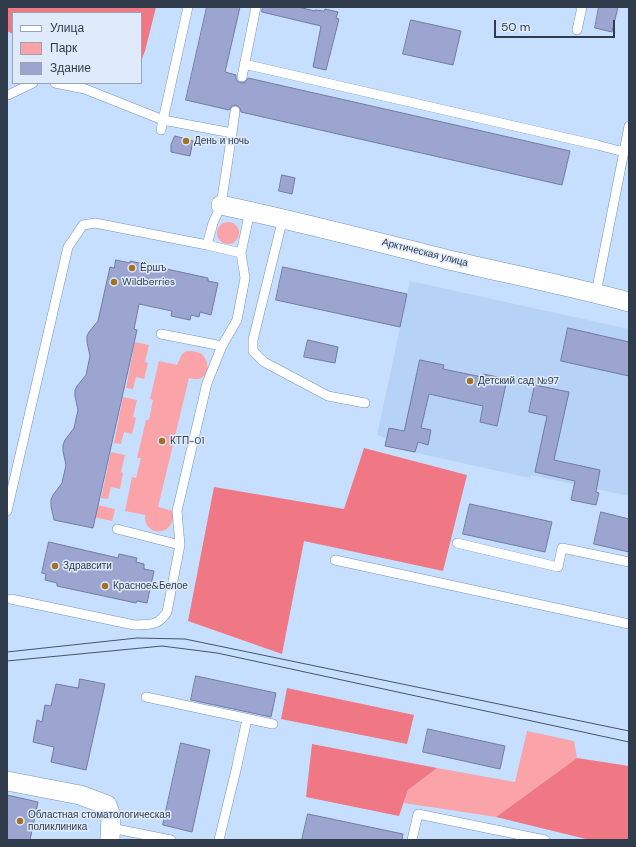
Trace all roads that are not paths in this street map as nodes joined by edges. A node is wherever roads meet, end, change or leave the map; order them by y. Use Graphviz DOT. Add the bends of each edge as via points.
graph roads {
  1 [pos="188,7"];
  2 [pos="256,7"];
  3 [pos="582,7"];
  4 [pos="577,30"];
  5 [pos="244,64"];
  6 [pos="242,77"];
  7 [pos="31,84"];
  8 [pos="60,84"];
  9 [pos="8,95"];
  10 [pos="235,111"];
  11 [pos="163,120"];
  12 [pos="629,126"];
  13 [pos="161,130"];
  14 [pos="232,133"];
  15 [pos="624,152"];
  16 [pos="221,204"];
  17 [pos="250,211"];
  18 [pos="283,218"];
  19 [pos="207,245"];
  20 [pos="241,253"];
  21 [pos="596,293"];
  22 [pos="629,302"];
  23 [pos="161,334"];
  24 [pos="222,346"];
  25 [pos="365,403"];
  26 [pos="7,511"];
  27 [pos="117,529"];
  28 [pos="457,544"];
  29 [pos="180,545"];
  30 [pos="335,560"];
  31 [pos="629,562"];
  32 [pos="11,599"];
  33 [pos="629,624"];
  34 [pos="146,697"];
  35 [pos="247,719"];
  36 [pos="273,724"];
  37 [pos="7,781"];
  38 [pos="110,834"];
  39 [pos="170,840"];
  40 [pos="219,840"];
  41 [pos="412,840"];
  42 [pos="545,840"];
  1 -- 11 [label="lane"];
  2 -- 5 [label="lane"];
  3 -- 4 [label="lane"];
  5 -- 6 [label="lane"];
  5 -- 15 [label="lane"];
  7 -- 9 [label="lane"];
  8 -- 11 [label="lane" via="85,89"];
  10 -- 14 [label="lane"];
  11 -- 13 [label="lane"];
  11 -- 14 [label="lane"];
  12 -- 15 [label="lane"];
  14 -- 16 [label="lane"];
  15 -- 21 [label="lane"];
  16 -- 17 [label="street, Арктическая улица"];
  16 -- 19 [label="lane"];
  17 -- 18 [label="street, Арктическая улица"];
  17 -- 20 [label="lane"];
  18 -- 21 [label="street, Арктическая улица" via="449,260"];
  18 -- 25 [label="lane" via="253,340 253,351 264,362 328,396"];
  19 -- 20 [label="lane"];
  19 -- 26 [label="lane" via="95,223 83,225 68,247"];
  20 -- 24 [label="lane" via="245,278 237,320"];
  21 -- 22 [label="street, Арктическая улица"];
  23 -- 24 [label="lane"];
  24 -- 29 [label="lane" via="207,382 177,511"];
  27 -- 29 [label="lane"];
  28 -- 31 [label="lane" via="558,567 562,548"];
  29 -- 32 [label="lane" via="167,612 161,620 152,624 134,625"];
  30 -- 33 [label="lane"];
  34 -- 35 [label="lane"];
  35 -- 36 [label="lane"];
  35 -- 40 [label="lane"];
  37 -- 38 [label="street" via="80,795 107,804 111,816"];
  38 -- 39 [label="lane"];
  41 -- 42 [label="lane" via="418,814"];
}
